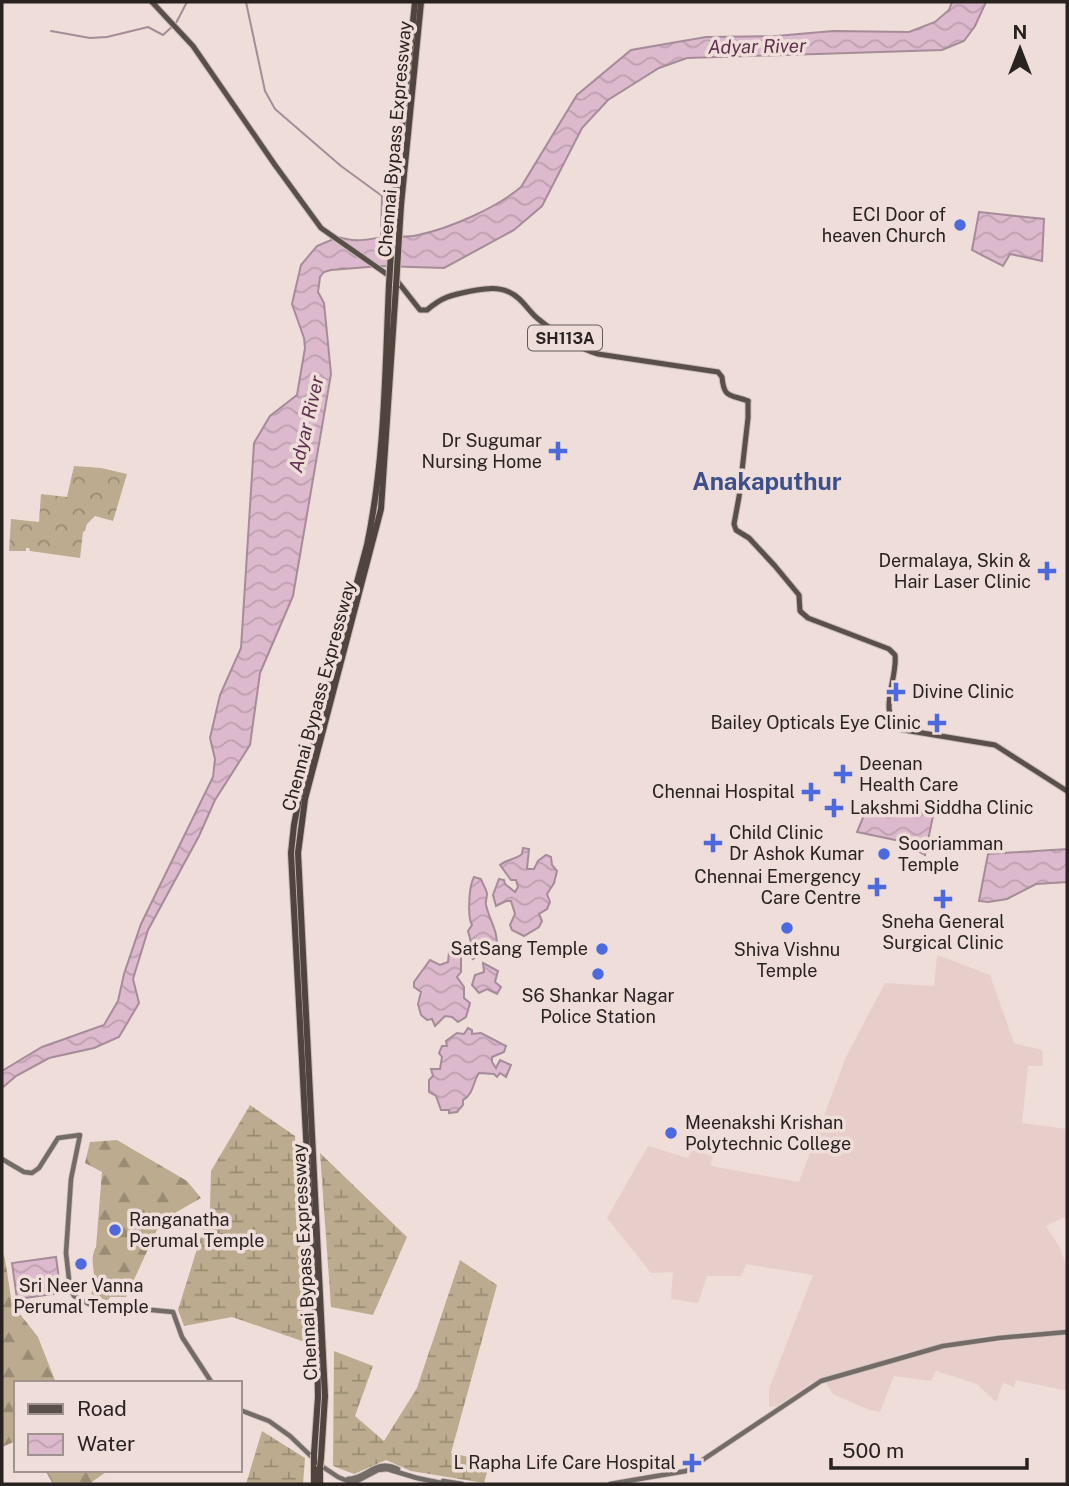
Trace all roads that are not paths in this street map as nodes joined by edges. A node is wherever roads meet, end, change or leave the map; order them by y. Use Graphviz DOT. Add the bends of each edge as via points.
graph roads {
  1 [pos="152,2"];
  2 [pos="415,2"];
  3 [pos="421,2"];
  4 [pos="397,205"];
  5 [pos="892,723"];
  6 [pos="891,732"];
  7 [pos="1067,791"];
  8 [pos="2,1159"];
  9 [pos="1067,1332"];
  10 [pos="211,1381"];
  11 [pos="242,1411"];
  12 [pos="315,1456"];
  13 [pos="317,1465"];
  14 [pos="314,1484"];
  15 [pos="320,1484"];
  16 [pos="446,1484"];
  17 [pos="462,1484"];
  18 [pos="610,1484"];
  1 -- 5 [label="main road, SH113A" via="198,53 323,230 398,282 420,310 427,310 442,297 470,291 491,288 509,292 582,349 718,372 728,395 748,401 736,530 749,538 799,594 799,609 808,618 895,655"];
  2 -- 4 [label="highway, Chennai Bypass Expressway"];
  3 -- 4 [label="highway, Chennai Bypass Expressway"];
  4 -- 12 [label="highway, Chennai Bypass Expressway, bridge" via="382,509 305,799 295,853 325,1396"];
  5 -- 6 [label="main road"];
  5 -- 7 [label="main road" via="903,731 995,745"];
  8 -- 10 [label="main road" via="32,1173 58,1138 80,1135 69,1203 69,1288 89,1304 173,1312"];
  9 -- 18 [label="main road" via="943,1346 821,1381 686,1471"];
  11 -- 12 [label="main road" via="269,1421"];
  12 -- 13 [label="highway, Chennai Bypass Expressway, bridge"];
  12 -- 16 [label="main road" via="350,1482 387,1468"];
  12 -- 17 [label="main road" via="346,1479 385,1465"];
  13 -- 14 [label="highway, Chennai Bypass Expressway"];
  13 -- 15 [label="highway, Chennai Bypass Expressway"];
}
